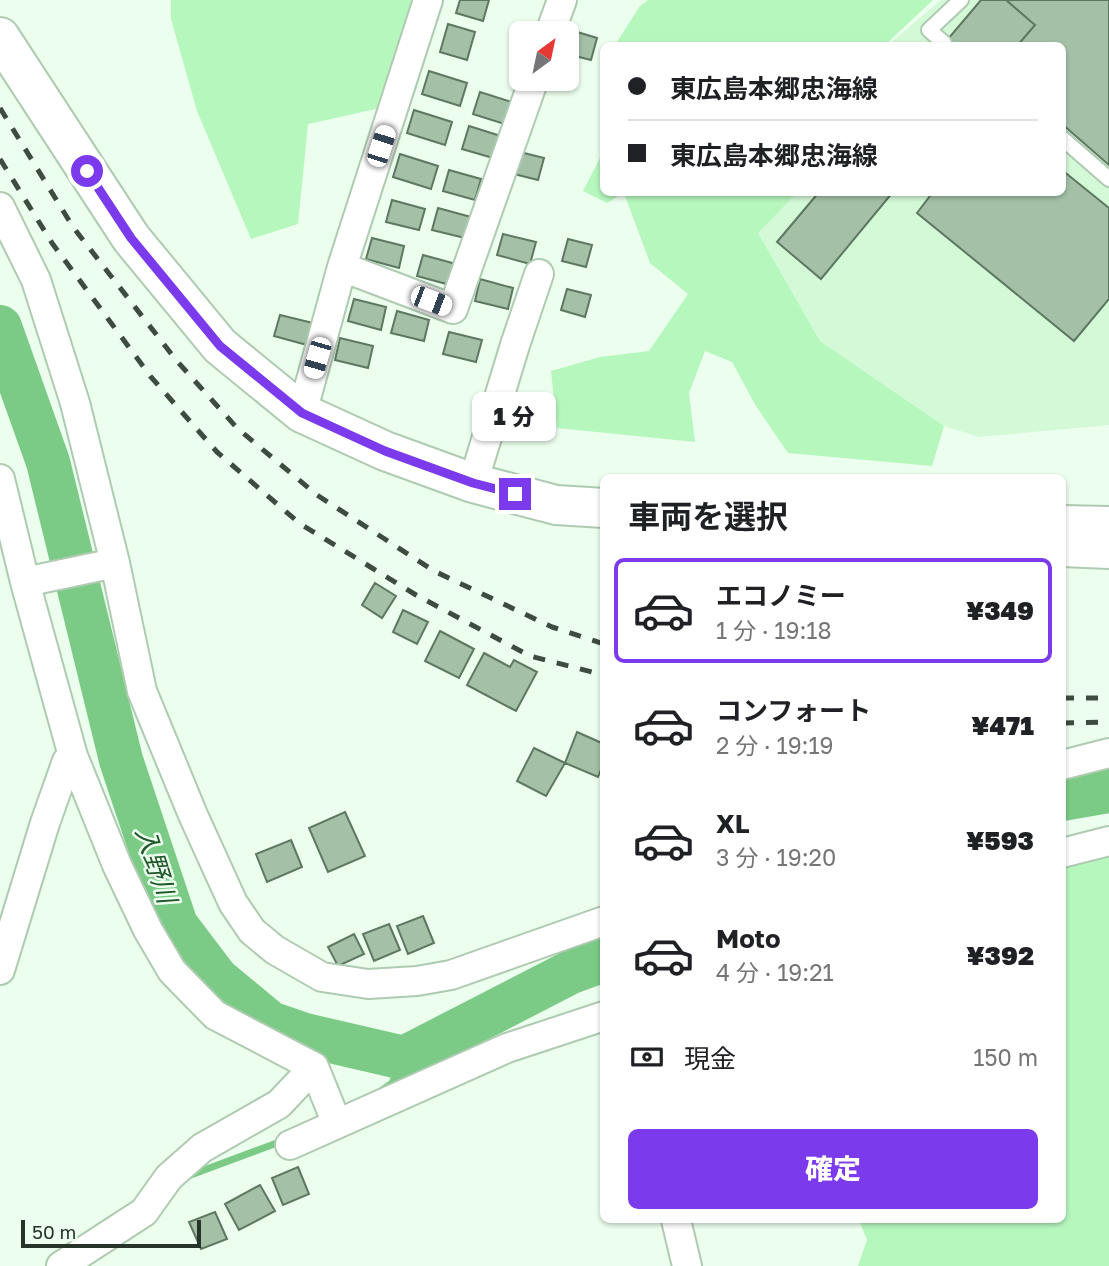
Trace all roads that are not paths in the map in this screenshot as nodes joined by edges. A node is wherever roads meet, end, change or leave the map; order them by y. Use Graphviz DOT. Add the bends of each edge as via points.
graph roads {
  1 [pos="428,0"];
  2 [pos="562,0"];
  3 [pos="961,0"];
  4 [pos="554,21"];
  5 [pos="0,37"];
  6 [pos="943,42"];
  7 [pos="530,91"];
  8 [pos="1066,141"];
  9 [pos="1109,179"];
  10 [pos="0,207"];
  11 [pos="342,267"];
  12 [pos="540,274"];
  13 [pos="302,413"];
  14 [pos="0,479"];
  15 [pos="473,483"];
  16 [pos="600,508"];
  17 [pos="1066,525"];
  18 [pos="1109,526"];
  19 [pos="1066,552"];
  20 [pos="1109,554"];
  21 [pos="116,563"];
  22 [pos="25,582"];
  23 [pos="1109,753"];
  24 [pos="73,756"];
  25 [pos="1066,764"];
  26 [pos="1109,841"];
  27 [pos="1066,852"];
  28 [pos="600,922"];
  29 [pos="0,970"];
  30 [pos="600,1017"];
  31 [pos="318,1077"];
  32 [pos="336,1119"];
  33 [pos="290,1145"];
  34 [pos="677,1223"];
  35 [pos="61,1266"];
  36 [pos="687,1266"];
  1 -- 11 [label="street"];
  2 -- 4 [label="street"];
  3 -- 6 [label="lane" via="929,30"];
  5 -- 13 [label="main road" via="131,238 220,346"];
  7 -- 11 [label="street" via="453,309"];
  8 -- 9 [label="lane"];
  10 -- 21 [label="street" via="36,281 60,354"];
  11 -- 13 [label="street"];
  12 -- 15 [label="street"];
  13 -- 15 [label="main road" via="385,451"];
  14 -- 22 [label="street"];
  15 -- 16 [label="main road" via="556,505"];
  17 -- 18 [label="main road"];
  19 -- 20 [label="street"];
  21 -- 22 [label="street"];
  21 -- 28 [label="street" via="142,691 187,803 233,902 252,931 275,950 322,977 368,984 417,981 451,975"];
  22 -- 24 [label="street"];
  23 -- 25 [label="street"];
  24 -- 29 [label="street" via="67,761 45,823"];
  24 -- 31 [label="street" via="117,865 172,971 215,1016"];
  26 -- 27 [label="street"];
  30 -- 32 [label="street" via="507,1048"];
  31 -- 32 [label="street"];
  31 -- 35 [label="street" via="202,1148 177,1169 144,1212"];
  32 -- 33 [label="street"];
  34 -- 36 [label="street"];
}
